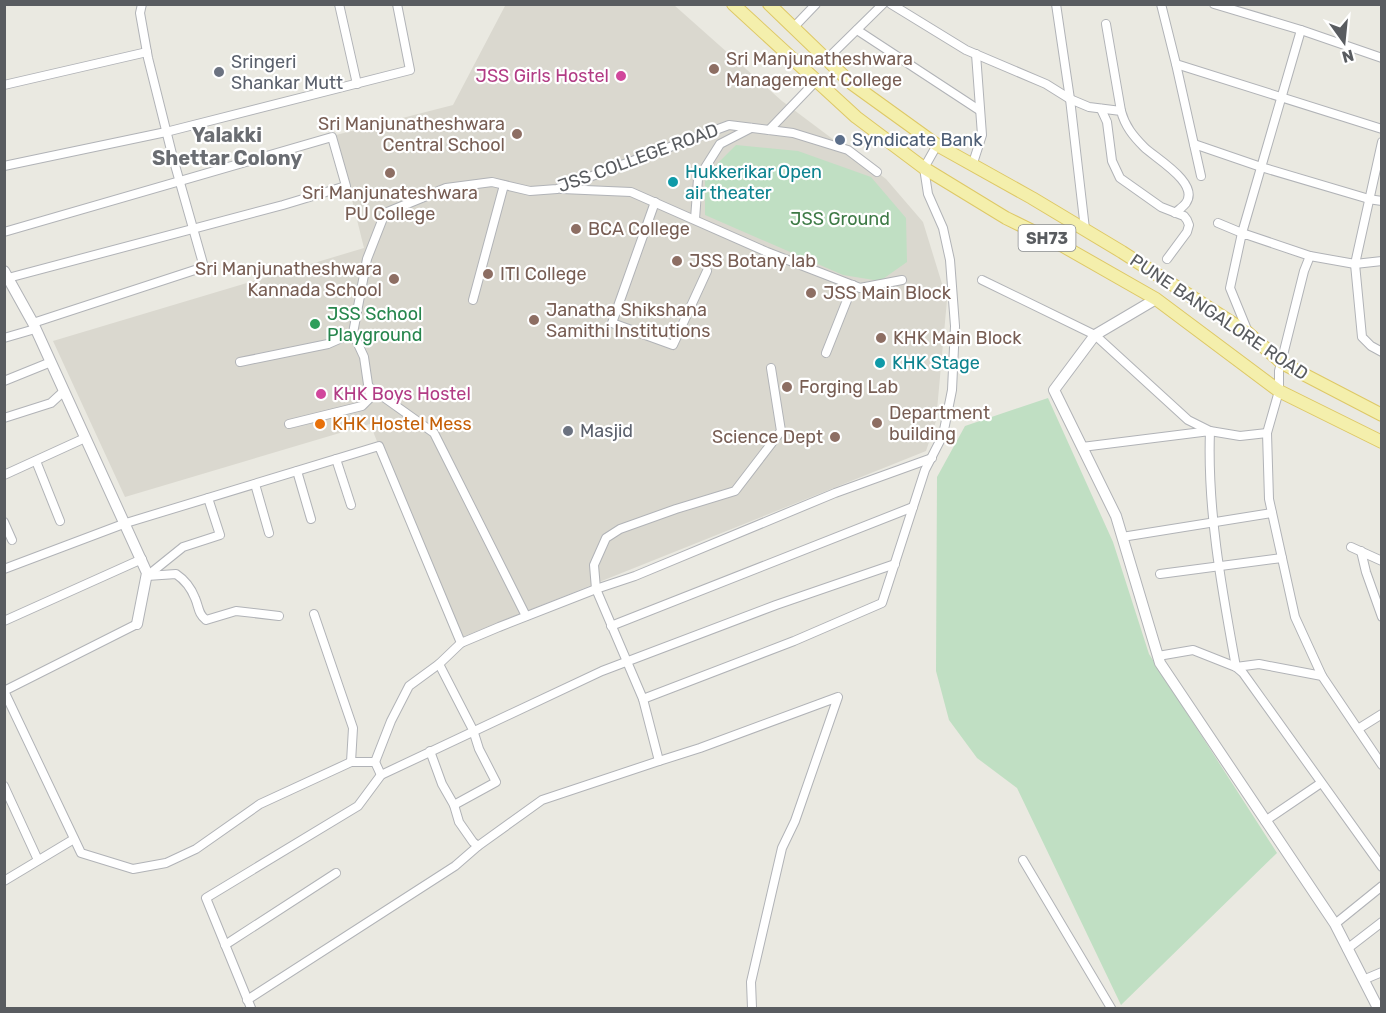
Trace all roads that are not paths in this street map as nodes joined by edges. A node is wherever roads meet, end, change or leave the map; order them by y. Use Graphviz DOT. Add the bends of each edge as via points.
graph roads {
  1 [pos="142,4"];
  2 [pos="339,4"];
  3 [pos="397,4"];
  4 [pos="734,4"];
  5 [pos="769,4"];
  6 [pos="816,4"];
  7 [pos="883,4"];
  8 [pos="891,4"];
  9 [pos="1056,4"];
  10 [pos="1161,4"];
  11 [pos="1214,4"];
  12 [pos="1106,24"];
  13 [pos="793,28"];
  14 [pos="856,30"];
  15 [pos="1301,30"];
  16 [pos="147,52"];
  17 [pos="976,54"];
  18 [pos="1382,58"];
  19 [pos="827,59"];
  20 [pos="1176,64"];
  21 [pos="816,81"];
  22 [pos="357,84"];
  23 [pos="4,85"];
  24 [pos="1282,98"];
  25 [pos="1070,99"];
  26 [pos="1101,109"];
  27 [pos="979,110"];
  28 [pos="1121,111"];
  29 [pos="751,128"];
  30 [pos="1382,129"];
  31 [pos="769,130"];
  32 [pos="166,132"];
  33 [pos="1382,142"];
  34 [pos="1194,144"];
  35 [pos="937,145"];
  36 [pos="4,166"];
  37 [pos="972,166"];
  38 [pos="1261,167"];
  39 [pos="924,168"];
  40 [pos="876,172"];
  41 [pos="1201,176"];
  42 [pos="179,183"];
  43 [pos="504,185"];
  44 [pos="557,189"];
  45 [pos="1369,199"];
  46 [pos="1382,201"];
  47 [pos="655,202"];
  48 [pos="1175,213"];
  49 [pos="695,219"];
  50 [pos="1218,223"];
  51 [pos="194,229"];
  52 [pos="1085,229"];
  53 [pos="4,232"];
  54 [pos="1242,233"];
  55 [pos="1310,256"];
  56 [pos="1167,259"];
  57 [pos="1382,261"];
  58 [pos="1355,264"];
  59 [pos="707,271"];
  60 [pos="6,275"];
  61 [pos="902,280"];
  62 [pos="982,280"];
  63 [pos="853,285"];
  64 [pos="1156,299"];
  65 [pos="473,300"];
  66 [pos="34,326"];
  67 [pos="353,333"];
  68 [pos="1248,333"];
  69 [pos="1095,335"];
  70 [pos="4,338"];
  71 [pos="1382,352"];
  72 [pos="826,353"];
  73 [pos="51,362"];
  74 [pos="240,362"];
  75 [pos="1282,363"];
  76 [pos="771,368"];
  77 [pos="4,381"];
  78 [pos="368,386"];
  79 [pos="64,391"];
  80 [pos="1279,391"];
  81 [pos="1382,415"];
  82 [pos="4,418"];
  83 [pos="289,424"];
  84 [pos="1210,431"];
  85 [pos="1267,433"];
  86 [pos="86,438"];
  87 [pos="1382,442"];
  88 [pos="1082,447"];
  89 [pos="932,458"];
  90 [pos="336,459"];
  91 [pos="36,461"];
  92 [pos="297,471"];
  93 [pos="4,475"];
  94 [pos="255,484"];
  95 [pos="208,498"];
  96 [pos="351,504"];
  97 [pos="913,507"];
  98 [pos="1272,513"];
  99 [pos="311,519"];
  100 [pos="60,521"];
  101 [pos="4,522"];
  102 [pos="1215,522"];
  103 [pos="126,523"];
  104 [pos="269,533"];
  105 [pos="1122,537"];
  106 [pos="12,540"];
  107 [pos="1351,547"];
  108 [pos="1361,551"];
  109 [pos="1282,558"];
  110 [pos="142,559"];
  111 [pos="1382,561"];
  112 [pos="895,564"];
  113 [pos="1219,566"];
  114 [pos="4,569"];
  115 [pos="1160,574"];
  116 [pos="147,576"];
  117 [pos="596,589"];
  118 [pos="314,614"];
  119 [pos="279,616"];
  120 [pos="526,616"];
  121 [pos="1382,617"];
  122 [pos="4,621"];
  123 [pos="137,624"];
  124 [pos="611,626"];
  125 [pos="461,643"];
  126 [pos="1158,656"];
  127 [pos="626,662"];
  128 [pos="439,664"];
  129 [pos="1236,667"];
  130 [pos="1322,676"];
  131 [pos="643,699"];
  132 [pos="1382,714"];
  133 [pos="1358,729"];
  134 [pos="473,730"];
  135 [pos="430,751"];
  136 [pos="659,761"];
  137 [pos="351,762"];
  138 [pos="375,762"];
  139 [pos="1382,765"];
  140 [pos="381,775"];
  141 [pos="1321,783"];
  142 [pos="4,786"];
  143 [pos="454,805"];
  144 [pos="1266,821"];
  145 [pos="74,839"];
  146 [pos="478,846"];
  147 [pos="38,860"];
  148 [pos="1023,861"];
  149 [pos="1382,867"];
  150 [pos="336,873"];
  151 [pos="5,879"];
  152 [pos="1382,886"];
  153 [pos="1382,922"];
  154 [pos="1335,924"];
  155 [pos="225,945"];
  156 [pos="1347,949"];
  157 [pos="1382,972"];
  158 [pos="1363,980"];
  159 [pos="249,1004"];
  160 [pos="752,1008"];
  161 [pos="1111,1008"];
  162 [pos="1378,1008"];
  1 -- 16 [label="street"];
  2 -- 22 [label="street"];
  3 -- 22 [label="street" via="411,70"];
  4 -- 21 [label="main road, PUNE BANGALORE ROAD / SH73"];
  5 -- 13 [label="main road, PUNE BANGALORE ROAD / SH73"];
  6 -- 13 [label="street"];
  7 -- 14 [label="street"];
  8 -- 17 [label="street"];
  9 -- 25 [label="street"];
  10 -- 20 [label="street"];
  11 -- 15 [label="street"];
  12 -- 28 [label="street"];
  13 -- 19 [label="main road, PUNE BANGALORE ROAD / SH73"];
  14 -- 19 [label="street"];
  14 -- 27 [label="street"];
  15 -- 18 [label="street"];
  15 -- 24 [label="street"];
  16 -- 23 [label="street"];
  16 -- 32 [label="street"];
  17 -- 25 [label="street" via="1046,84"];
  17 -- 27 [label="street"];
  19 -- 35 [label="main road, PUNE BANGALORE ROAD / SH73" via="851,83"];
  20 -- 24 [label="street"];
  20 -- 34 [label="street"];
  21 -- 31 [label="street"];
  21 -- 39 [label="main road, PUNE BANGALORE ROAD / SH73"];
  22 -- 32 [label="street"];
  24 -- 30 [label="street"];
  24 -- 38 [label="street"];
  25 -- 26 [label="street"];
  25 -- 52 [label="street"];
  26 -- 28 [label="street"];
  26 -- 48 [label="street" via="1116,173"];
  27 -- 37 [label="street" via="981,135"];
  28 -- 48 [label="street" via="1133,135 1175,172 1186,187 1186,203"];
  29 -- 31 [label="street, JSS COLLEGE ROAD"];
  29 -- 44 [label="street, JSS COLLEGE ROAD" via="729,125"];
  29 -- 49 [label="street" via="720,144 699,179"];
  31 -- 40 [label="street, JSS COLLEGE ROAD" via="848,150"];
  32 -- 36 [label="street"];
  32 -- 42 [label="street"];
  33 -- 45 [label="street"];
  34 -- 38 [label="street"];
  34 -- 41 [label="street"];
  35 -- 37 [label="main road, PUNE BANGALORE ROAD / SH73"];
  35 -- 39 [label="street"];
  37 -- 52 [label="main road, PUNE BANGALORE ROAD / SH73"];
  38 -- 45 [label="street"];
  38 -- 54 [label="street"];
  39 -- 64 [label="main road, PUNE BANGALORE ROAD / SH73" via="1006,218"];
  39 -- 89 [label="street" via="928,194 943,228 950,260 955,326 952,390 943,435"];
  42 -- 51 [label="street"];
  42 -- 51 [label="street" via="332,137 346,186"];
  42 -- 53 [label="street"];
  43 -- 44 [label="street, JSS COLLEGE ROAD" via="530,191"];
  43 -- 65 [label="street"];
  43 -- 67 [label="street, JSS COLLEGE ROAD" via="492,182 446,188 385,213 367,259"];
  44 -- 47 [label="street" via="631,192"];
  45 -- 46 [label="street"];
  45 -- 58 [label="street"];
  47 -- 49 [label="street"];
  47 -- 59 [label="street" via="612,323 673,345"];
  48 -- 56 [label="street" via="1184,216 1189,225"];
  49 -- 63 [label="street"];
  50 -- 54 [label="street"];
  51 -- 60 [label="street"];
  51 -- 66 [label="street" via="204,267"];
  52 -- 68 [label="main road, PUNE BANGALORE ROAD / SH73"];
  54 -- 55 [label="street"];
  54 -- 68 [label="street" via="1230,288"];
  55 -- 58 [label="street"];
  55 -- 75 [label="street"];
  57 -- 58 [label="street"];
  58 -- 71 [label="street" via="1362,337"];
  60 -- 66 [label="street"];
  61 -- 63 [label="street" via="860,288"];
  62 -- 69 [label="street"];
  63 -- 72 [label="street"];
  64 -- 69 [label="street"];
  64 -- 80 [label="main road, PUNE BANGALORE ROAD / SH73"];
  66 -- 70 [label="street"];
  66 -- 73 [label="street"];
  67 -- 74 [label="street" via="328,344"];
  67 -- 78 [label="street" via="364,357"];
  68 -- 75 [label="main road, PUNE BANGALORE ROAD / SH73"];
  69 -- 84 [label="street" via="1188,420"];
  69 -- 88 [label="street" via="1054,390"];
  73 -- 77 [label="street"];
  73 -- 79 [label="street"];
  75 -- 80 [label="street"];
  75 -- 81 [label="main road, PUNE BANGALORE ROAD / SH73"];
  76 -- 117 [label="street" via="781,431 755,467 735,490 620,529 606,538 594,565"];
  78 -- 83 [label="street" via="370,398 362,406"];
  78 -- 120 [label="street" via="434,433"];
  79 -- 82 [label="street" via="51,403"];
  79 -- 86 [label="street"];
  80 -- 85 [label="street"];
  80 -- 87 [label="main road, PUNE BANGALORE ROAD / SH73"];
  84 -- 85 [label="street" via="1240,436"];
  84 -- 88 [label="street"];
  84 -- 102 [label="street"];
  85 -- 98 [label="street"];
  86 -- 91 [label="street"];
  86 -- 103 [label="street"];
  88 -- 105 [label="street" via="1116,516"];
  89 -- 97 [label="street"];
  89 -- 117 [label="street"];
  90 -- 92 [label="street"];
  90 -- 96 [label="street"];
  90 -- 125 [label="street" via="379,446"];
  91 -- 93 [label="street"];
  91 -- 100 [label="street"];
  92 -- 94 [label="street"];
  92 -- 99 [label="street"];
  94 -- 95 [label="street"];
  94 -- 104 [label="street"];
  95 -- 103 [label="street"];
  95 -- 116 [label="street" via="220,535 183,547"];
  97 -- 112 [label="street"];
  97 -- 124 [label="street"];
  98 -- 102 [label="street"];
  98 -- 109 [label="street"];
  101 -- 106 [label="street"];
  102 -- 105 [label="street"];
  102 -- 113 [label="street"];
  103 -- 110 [label="street"];
  103 -- 114 [label="street"];
  105 -- 126 [label="street"];
  107 -- 108 [label="street"];
  108 -- 111 [label="street"];
  108 -- 121 [label="street"];
  109 -- 113 [label="street"];
  109 -- 130 [label="street" via="1295,617"];
  110 -- 116 [label="street"];
  110 -- 122 [label="street"];
  112 -- 127 [label="street"];
  112 -- 131 [label="street" via="882,603"];
  113 -- 115 [label="street"];
  113 -- 129 [label="street"];
  116 -- 119 [label="street" via="176,574 185,580 206,620 236,612"];
  116 -- 123 [label="street"];
  117 -- 120 [label="street"];
  117 -- 124 [label="street"];
  118 -- 137 [label="street" via="353,728"];
  120 -- 125 [label="street"];
  123 -- 145 [label="street" via="4,691"];
  124 -- 127 [label="street"];
  125 -- 128 [label="street"];
  126 -- 129 [label="street" via="1193,650"];
  126 -- 144 [label="street"];
  127 -- 131 [label="street"];
  127 -- 134 [label="street"];
  128 -- 134 [label="street"];
  128 -- 138 [label="street" via="409,686"];
  129 -- 130 [label="street" via="1259,664"];
  129 -- 141 [label="street"];
  130 -- 133 [label="street"];
  131 -- 136 [label="street"];
  132 -- 133 [label="street"];
  133 -- 139 [label="street"];
  134 -- 135 [label="street"];
  134 -- 143 [label="street" via="496,782"];
  135 -- 140 [label="street"];
  135 -- 143 [label="street"];
  136 -- 146 [label="street" via="542,800"];
  136 -- 160 [label="street" via="838,697 782,848 752,982"];
  137 -- 138 [label="street"];
  137 -- 145 [label="street" via="260,804 196,849 166,862 132,869 81,853"];
  138 -- 140 [label="street"];
  140 -- 155 [label="street" via="358,806 206,898"];
  141 -- 144 [label="street"];
  141 -- 149 [label="street"];
  142 -- 147 [label="street"];
  143 -- 146 [label="street" via="459,822"];
  144 -- 154 [label="street"];
  145 -- 147 [label="street"];
  146 -- 159 [label="street" via="455,866"];
  147 -- 151 [label="street"];
  148 -- 161 [label="street"];
  150 -- 155 [label="street"];
  152 -- 154 [label="street"];
  153 -- 156 [label="street"];
  154 -- 156 [label="street"];
  155 -- 159 [label="street"];
  156 -- 158 [label="street"];
  157 -- 158 [label="street"];
  158 -- 162 [label="street"];
}
